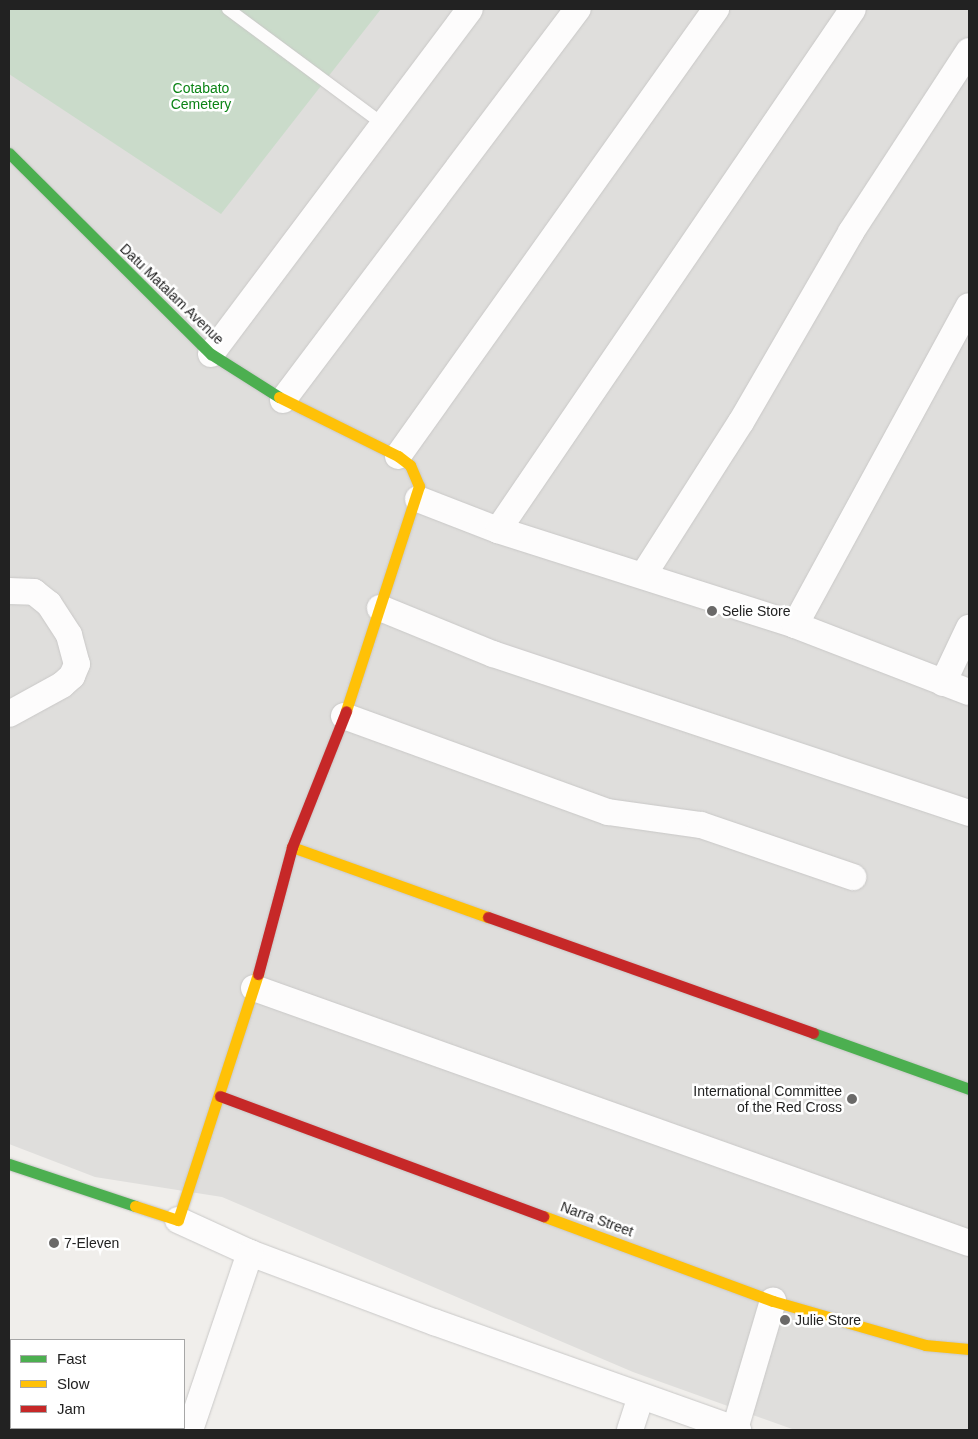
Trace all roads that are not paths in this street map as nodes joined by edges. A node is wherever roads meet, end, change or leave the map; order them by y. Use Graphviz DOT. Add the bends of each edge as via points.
graph roads {
  1 [pos="228,9"];
  2 [pos="470,9"];
  3 [pos="578,9"];
  4 [pos="716,9"];
  5 [pos="853,9"];
  6 [pos="969,51"];
  7 [pos="384,125"];
  8 [pos="9,154"];
  9 [pos="969,306"];
  10 [pos="211,354"];
  11 [pos="283,400"];
  12 [pos="398,456"];
  13 [pos="418,499"];
  14 [pos="498,530"];
  15 [pos="644,574"];
  16 [pos="9,592"];
  17 [pos="380,608"];
  18 [pos="794,625"];
  19 [pos="969,628"];
  20 [pos="943,683"];
  21 [pos="969,692"];
  22 [pos="9,714"];
  23 [pos="344,716"];
  24 [pos="969,813"];
  25 [pos="292,847"];
  26 [pos="853,877"];
  27 [pos="254,988"];
  28 [pos="969,1089"];
  29 [pos="220,1096"];
  30 [pos="9,1164"];
  31 [pos="178,1220"];
  32 [pos="969,1243"];
  33 [pos="250,1253"];
  34 [pos="773,1301"];
  35 [pos="969,1349"];
  36 [pos="640,1399"];
  37 [pos="190,1430"];
  38 [pos="630,1430"];
  39 [pos="736,1430"];
  1 -- 7 [label="lane"];
  2 -- 7 [label="street"];
  3 -- 11 [label="street"];
  4 -- 12 [label="street"];
  5 -- 14 [label="street"];
  6 -- 15 [label="street" via="851,232 741,422"];
  7 -- 10 [label="street"];
  8 -- 10 [label="main road, Datu Matalam Avenue"];
  9 -- 18 [label="street"];
  10 -- 11 [label="main road, Datu Matalam Avenue"];
  11 -- 12 [label="main road, Datu Matalam Avenue"];
  12 -- 13 [label="main road, Datu Matalam Avenue" via="416,473"];
  13 -- 14 [label="street"];
  13 -- 17 [label="main road"];
  14 -- 15 [label="street"];
  15 -- 18 [label="street"];
  16 -- 22 [label="street" via="34,592 49,604 69,635 77,664 72,676 62,685"];
  17 -- 23 [label="main road"];
  17 -- 24 [label="street" via="493,654"];
  18 -- 20 [label="street"];
  19 -- 20 [label="street"];
  20 -- 21 [label="street"];
  23 -- 25 [label="main road"];
  23 -- 26 [label="street" via="608,812 701,825"];
  25 -- 27 [label="main road"];
  25 -- 28 [label="main road"];
  27 -- 29 [label="main road"];
  27 -- 32 [label="street"];
  29 -- 31 [label="main road"];
  29 -- 34 [label="main road, Narra Street"];
  30 -- 31 [label="main road"];
  31 -- 33 [label="street"];
  33 -- 36 [label="street"];
  33 -- 37 [label="street"];
  34 -- 35 [label="main road, Narra Street" via="925,1345"];
  34 -- 39 [label="street"];
  36 -- 38 [label="street"];
  36 -- 39 [label="street"];
}
